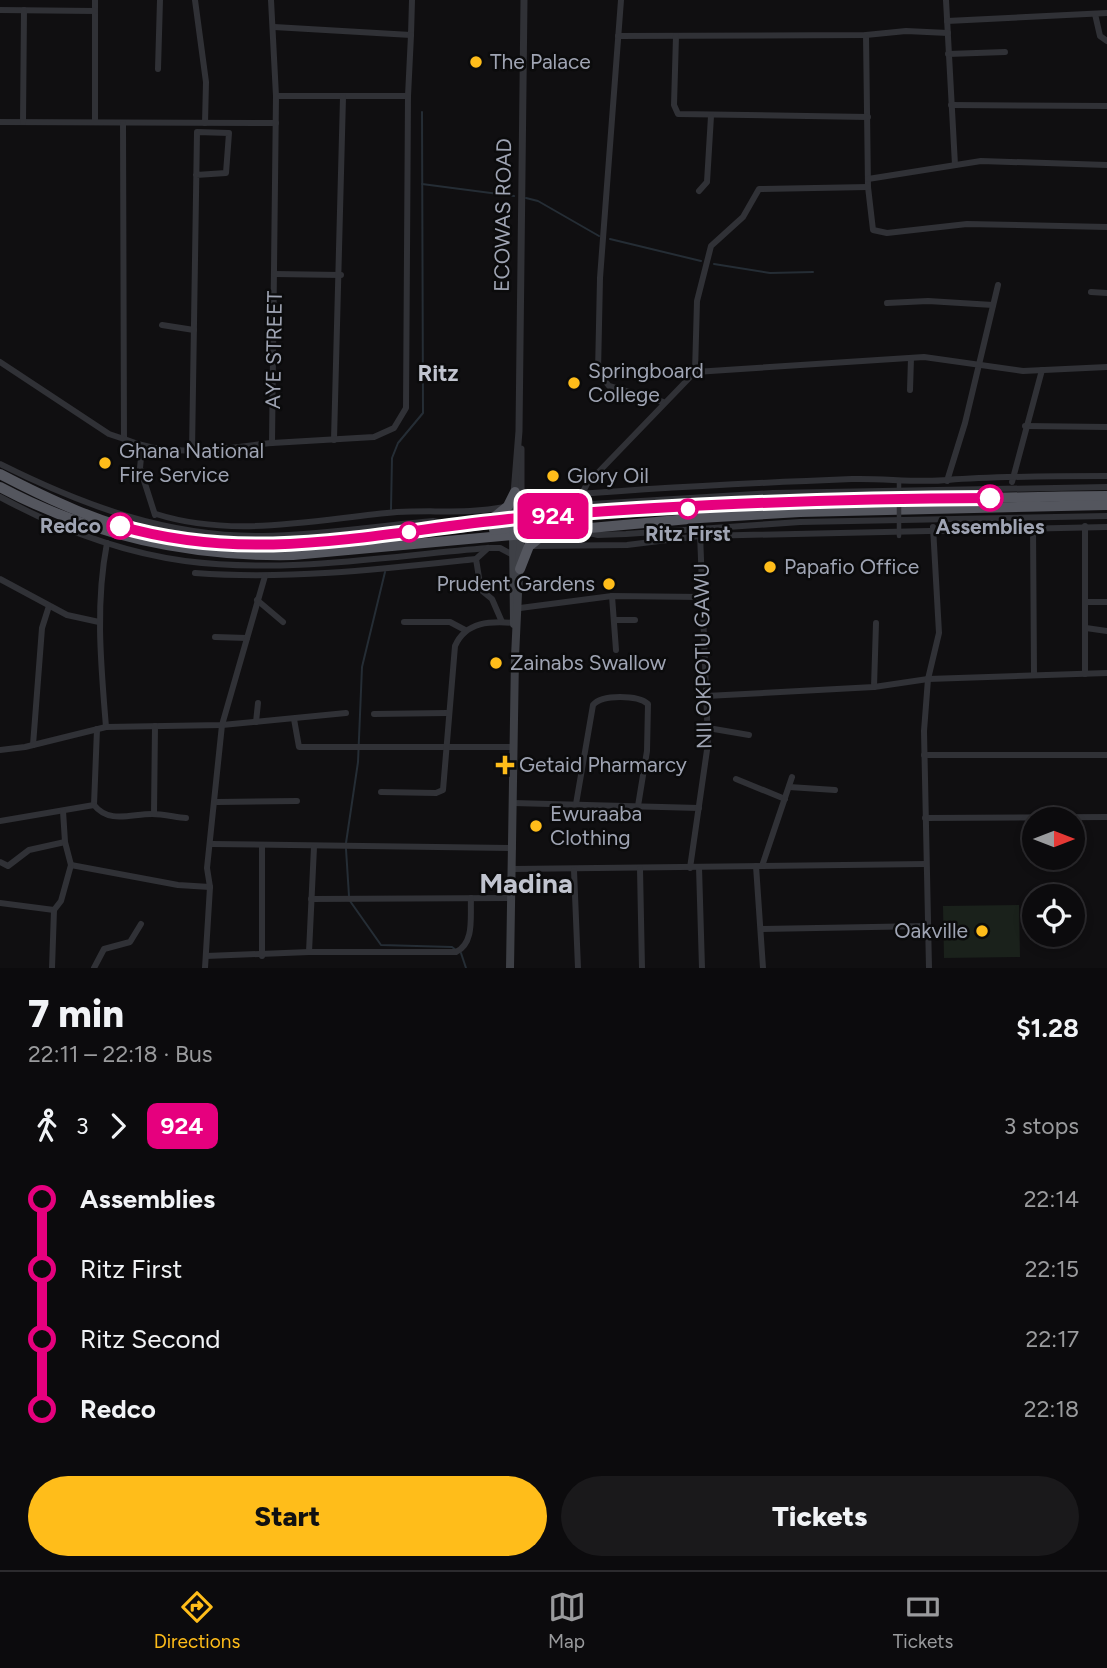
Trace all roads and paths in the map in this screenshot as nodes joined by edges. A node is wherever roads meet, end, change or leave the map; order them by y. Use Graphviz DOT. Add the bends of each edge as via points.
graph roads {
  1 [pos="95,0"];
  2 [pos="160,0"];
  3 [pos="195,0"];
  4 [pos="271,0"];
  5 [pos="412,0"];
  6 [pos="524,0"];
  7 [pos="621,0"];
  8 [pos="946,0"];
  9 [pos="0,10"];
  10 [pos="24,10"];
  11 [pos="95,11"];
  12 [pos="1107,13"];
  13 [pos="1095,14"];
  14 [pos="947,21"];
  15 [pos="274,27"];
  16 [pos="948,33"];
  17 [pos="411,35"];
  18 [pos="866,35"];
  19 [pos="618,36"];
  20 [pos="676,36"];
  21 [pos="1107,41"];
  22 [pos="1005,52"];
  23 [pos="948,54"];
  24 [pos="158,69"];
  25 [pos="276,96"];
  26 [pos="408,96"];
  27 [pos="344,97"];
  28 [pos="951,104"];
  29 [pos="1107,106"];
  30 [pos="711,116"];
  31 [pos="867,117"];
  32 [pos="95,121"];
  33 [pos="0,122"];
  34 [pos="23,122"];
  35 [pos="276,123"];
  36 [pos="123,124"];
  37 [pos="205,124"];
  38 [pos="955,164"];
  39 [pos="1107,165"];
  40 [pos="196,175"];
  41 [pos="869,179"];
  42 [pos="868,187"];
  43 [pos="699,191"];
  44 [pos="1107,227"];
  45 [pos="275,274"];
  46 [pos="341,275"];
  47 [pos="998,285"];
  48 [pos="1091,292"];
  49 [pos="1107,293"];
  50 [pos="887,303"];
  51 [pos="993,305"];
  52 [pos="162,325"];
  53 [pos="194,330"];
  54 [pos="911,358"];
  55 [pos="0,362"];
  56 [pos="979,366"];
  57 [pos="1107,367"];
  58 [pos="1042,370"];
  59 [pos="695,372"];
  60 [pos="910,390"];
  61 [pos="663,402"];
  62 [pos="1025,426"];
  63 [pos="1107,427"];
  64 [pos="124,439"];
  65 [pos="334,440"];
  66 [pos="272,443"];
  67 [pos="142,447"];
  68 [pos="192,451"];
  69 [pos="0,464"];
  70 [pos="0,474"];
  71 [pos="1107,476"];
  72 [pos="1012,479"];
  73 [pos="948,480"];
  74 [pos="899,481"];
  75 [pos="1107,486"];
  76 [pos="0,487"];
  77 [pos="1012,488"];
  78 [pos="944,489"];
  79 [pos="519,492"];
  80 [pos="1050,492"];
  81 [pos="581,493"];
  82 [pos="50,494"];
  83 [pos="1107,496"];
  84 [pos="0,497"];
  85 [pos="704,502"];
  86 [pos="576,505"];
  87 [pos="1107,505"];
  88 [pos="508,506"];
  89 [pos="1071,512"];
  90 [pos="156,514"];
  91 [pos="1107,516"];
  92 [pos="800,517"];
  93 [pos="1085,517"];
  94 [pos="932,518"];
  95 [pos="1033,518"];
  96 [pos="486,523"];
  97 [pos="155,524"];
  98 [pos="517,527"];
  99 [pos="700,527"];
  100 [pos="1085,527"];
  101 [pos="1107,527"];
  102 [pos="1033,528"];
  103 [pos="933,529"];
  104 [pos="578,530"];
  105 [pos="91,532"];
  106 [pos="548,532"];
  107 [pos="700,536"];
  108 [pos="899,536"];
  109 [pos="221,539"];
  110 [pos="107,543"];
  111 [pos="529,546"];
  112 [pos="488,548"];
  113 [pos="515,556"];
  114 [pos="325,557"];
  115 [pos="476,559"];
  116 [pos="520,569"];
  117 [pos="195,573"];
  118 [pos="265,576"];
  119 [pos="0,579"];
  120 [pos="612,596"];
  121 [pos="702,597"];
  122 [pos="257,600"];
  123 [pos="1086,602"];
  124 [pos="1107,602"];
  125 [pos="49,606"];
  126 [pos="520,608"];
  127 [pos="614,620"];
  128 [pos="635,620"];
  129 [pos="99,622"];
  130 [pos="283,622"];
  131 [pos="404,622"];
  132 [pos="502,622"];
  133 [pos="876,624"];
  134 [pos="517,626"];
  135 [pos="1086,628"];
  136 [pos="465,630"];
  137 [pos="1107,631"];
  138 [pos="215,637"];
  139 [pos="247,638"];
  140 [pos="616,650"];
  141 [pos="1107,673"];
  142 [pos="1034,674"];
  143 [pos="1085,674"];
  144 [pos="928,679"];
  145 [pos="874,687"];
  146 [pos="706,696"];
  147 [pos="258,703"];
  148 [pos="346,713"];
  149 [pos="447,713"];
  150 [pos="374,714"];
  151 [pos="294,719"];
  152 [pos="256,722"];
  153 [pos="222,724"];
  154 [pos="155,726"];
  155 [pos="106,727"];
  156 [pos="708,728"];
  157 [pos="97,729"];
  158 [pos="749,735"];
  159 [pos="33,745"];
  160 [pos="445,747"];
  161 [pos="514,747"];
  162 [pos="0,750"];
  163 [pos="924,755"];
  164 [pos="1107,755"];
  165 [pos="792,777"];
  166 [pos="736,779"];
  167 [pos="789,787"];
  168 [pos="835,790"];
  169 [pos="381,792"];
  170 [pos="785,799"];
  171 [pos="297,801"];
  172 [pos="217,802"];
  173 [pos="513,803"];
  174 [pos="576,804"];
  175 [pos="94,805"];
  176 [pos="638,806"];
  177 [pos="699,808"];
  178 [pos="63,811"];
  179 [pos="154,814"];
  180 [pos="1107,817"];
  181 [pos="186,818"];
  182 [pos="925,818"];
  183 [pos="0,821"];
  184 [pos="65,842"];
  185 [pos="212,844"];
  186 [pos="262,847"];
  187 [pos="314,847"];
  188 [pos="513,848"];
  189 [pos="0,862"];
  190 [pos="926,864"];
  191 [pos="71,865"];
  192 [pos="759,866"];
  193 [pos="699,867"];
  194 [pos="690,868"];
  195 [pos="513,869"];
  196 [pos="640,869"];
  197 [pos="574,870"];
  198 [pos="210,887"];
  199 [pos="471,898"];
  200 [pos="511,898"];
  201 [pos="311,899"];
  202 [pos="0,903"];
  203 [pos="54,911"];
  204 [pos="141,924"];
  205 [pos="927,926"];
  206 [pos="761,929"];
  207 [pos="309,952"];
  208 [pos="206,956"];
  209 [pos="262,956"];
  210 [pos="52,968"];
  211 [pos="94,968"];
  212 [pos="205,968"];
  213 [pos="510,968"];
  214 [pos="578,968"];
  215 [pos="642,968"];
  216 [pos="702,968"];
  217 [pos="763,968"];
  218 [pos="929,968"];
  1 -- 11 [label="street"];
  2 -- 24 [label="street"];
  3 -- 37 [label="street" via="206,82"];
  4 -- 15 [label="street, AYE STREET"];
  5 -- 17 [label="street"];
  6 -- 79 [label="street, ECOWAS ROAD"];
  7 -- 19 [label="street"];
  8 -- 14 [label="street"];
  9 -- 10 [label="street"];
  10 -- 11 [label="street"];
  10 -- 34 [label="street"];
  11 -- 32 [label="street"];
  12 -- 13 [label="street"];
  13 -- 14 [label="street"];
  13 -- 21 [label="street" via="1100,36"];
  14 -- 16 [label="street"];
  15 -- 17 [label="street"];
  15 -- 25 [label="street, AYE STREET"];
  16 -- 18 [label="street"];
  16 -- 23 [label="street"];
  17 -- 26 [label="street"];
  18 -- 20 [label="street"];
  18 -- 31 [label="street"];
  19 -- 20 [label="street"];
  19 -- 61 [label="street" via="600,278 598,372 610,386"];
  20 -- 30 [label="street" via="676,111"];
  22 -- 23 [label="street"];
  23 -- 28 [label="street"];
  25 -- 27 [label="street"];
  25 -- 35 [label="street, AYE STREET"];
  26 -- 27 [label="street"];
  26 -- 65 [label="street" via="406,408 394,428 374,438"];
  27 -- 46 [label="street"];
  28 -- 29 [label="street"];
  28 -- 38 [label="street"];
  30 -- 31 [label="street"];
  30 -- 43 [label="street" via="707,181"];
  31 -- 41 [label="street"];
  32 -- 34 [label="street"];
  32 -- 36 [label="street"];
  33 -- 34 [label="street"];
  35 -- 37 [label="street"];
  35 -- 45 [label="street, AYE STREET"];
  36 -- 37 [label="street"];
  36 -- 64 [label="street"];
  38 -- 39 [label="street"];
  38 -- 41 [label="street"];
  40 -- 40 [label="street" via="226,173 229,133 197,132"];
  40 -- 53 [label="street"];
  41 -- 42 [label="street"];
  42 -- 44 [label="street" via="870,224 879,232 967,224"];
  42 -- 59 [label="street" via="755,192 743,217 710,246 697,301"];
  45 -- 46 [label="street"];
  45 -- 66 [label="street, AYE STREET"];
  46 -- 65 [label="street"];
  47 -- 51 [label="street"];
  48 -- 49 [label="street"];
  50 -- 51 [label="street"];
  51 -- 56 [label="street"];
  52 -- 53 [label="street"];
  53 -- 68 [label="street"];
  54 -- 56 [label="street"];
  54 -- 59 [label="street"];
  54 -- 60 [label="street"];
  55 -- 64 [label="street" via="109,434"];
  56 -- 58 [label="street"];
  56 -- 73 [label="street"];
  57 -- 58 [label="street"];
  58 -- 62 [label="street"];
  59 -- 61 [label="street"];
  61 -- 81 [label="street"];
  62 -- 63 [label="street"];
  62 -- 72 [label="street"];
  64 -- 67 [label="street"];
  65 -- 66 [label="street"];
  66 -- 68 [label="street"];
  67 -- 68 [label="street"];
  67 -- 90 [label="street" via="140,468"];
  69 -- 82 [label="street"];
  70 -- 82 [label="highway"];
  71 -- 72 [label="street"];
  72 -- 73 [label="street" via="979,476"];
  72 -- 77 [label="street"];
  73 -- 78 [label="street"];
  73 -- 81 [label="street" via="850,479"];
  74 -- 108 [label="street, bridge"];
  75 -- 80 [label="street"];
  76 -- 105 [label="highway"];
  77 -- 78 [label="street"];
  77 -- 80 [label="street"];
  78 -- 85 [label="street"];
  79 -- 81 [label="street" via="544,498"];
  79 -- 86 [label="street" via="542,507"];
  79 -- 88 [label="highway"];
  79 -- 98 [label="street, ECOWAS ROAD"];
  80 -- 83 [label="highway"];
  80 -- 85 [label="highway"];
  81 -- 86 [label="street"];
  82 -- 97 [label="street"];
  82 -- 109 [label="highway" via="94,518 145,533"];
  84 -- 105 [label="street" via="57,525"];
  85 -- 86 [label="street"];
  85 -- 98 [label="highway" via="554,516"];
  87 -- 89 [label="highway"];
  88 -- 90 [label="street" via="279,526 189,523"];
  88 -- 96 [label="highway"];
  89 -- 92 [label="highway"];
  89 -- 93 [label="street"];
  89 -- 95 [label="street"];
  90 -- 97 [label="street"];
  91 -- 93 [label="street"];
  92 -- 94 [label="street"];
  92 -- 99 [label="street"];
  92 -- 104 [label="highway"];
  93 -- 100 [label="street"];
  94 -- 95 [label="street"];
  94 -- 103 [label="street"];
  95 -- 102 [label="street"];
  96 -- 98 [label="highway"];
  96 -- 109 [label="highway" via="293,546"];
  97 -- 109 [label="street"];
  98 -- 106 [label="highway"];
  98 -- 113 [label="main road"];
  98 -- 114 [label="highway" via="468,539"];
  98 -- 116 [label="main road"];
  99 -- 104 [label="street" via="598,535"];
  99 -- 107 [label="street, NII OKPOTU GAWU"];
  100 -- 101 [label="street"];
  100 -- 102 [label="street"];
  100 -- 123 [label="street"];
  102 -- 103 [label="street"];
  102 -- 142 [label="street"];
  103 -- 107 [label="street"];
  103 -- 144 [label="street" via="939,633"];
  104 -- 106 [label="highway"];
  105 -- 110 [label="street"];
  105 -- 114 [label="highway" via="189,551"];
  106 -- 111 [label="highway"];
  107 -- 111 [label="street" via="638,544"];
  107 -- 121 [label="street, NII OKPOTU GAWU"];
  110 -- 114 [label="street" via="216,564"];
  110 -- 129 [label="street"];
  111 -- 116 [label="highway"];
  112 -- 113 [label="street"];
  112 -- 114 [label="street"];
  112 -- 115 [label="street"];
  113 -- 134 [label="main road"];
  115 -- 118 [label="street"];
  115 -- 132 [label="street" via="481,590 492,599"];
  116 -- 126 [label="main road"];
  117 -- 118 [label="street"];
  118 -- 122 [label="street"];
  119 -- 125 [label="street"];
  120 -- 121 [label="street"];
  120 -- 126 [label="street"];
  120 -- 127 [label="street"];
  121 -- 146 [label="street, NII OKPOTU GAWU"];
  122 -- 130 [label="street"];
  122 -- 139 [label="street"];
  123 -- 124 [label="street"];
  123 -- 135 [label="street"];
  125 -- 129 [label="street"];
  125 -- 159 [label="street" via="42,628"];
  126 -- 134 [label="main road"];
  127 -- 128 [label="street"];
  127 -- 140 [label="street"];
  129 -- 155 [label="street"];
  131 -- 136 [label="street" via="450,622"];
  132 -- 134 [label="street"];
  132 -- 136 [label="street"];
  133 -- 145 [label="street"];
  134 -- 161 [label="main road"];
  135 -- 137 [label="street"];
  135 -- 143 [label="street"];
  136 -- 149 [label="street" via="455,646"];
  138 -- 139 [label="street"];
  139 -- 153 [label="street"];
  141 -- 143 [label="street"];
  142 -- 143 [label="street"];
  142 -- 144 [label="street"];
  144 -- 145 [label="street"];
  144 -- 163 [label="street"];
  145 -- 146 [label="street"];
  146 -- 156 [label="street, NII OKPOTU GAWU"];
  147 -- 152 [label="street"];
  148 -- 151 [label="street"];
  149 -- 150 [label="street"];
  149 -- 160 [label="street"];
  151 -- 152 [label="street"];
  151 -- 160 [label="street" via="299,747"];
  152 -- 153 [label="street"];
  153 -- 154 [label="street"];
  153 -- 172 [label="street"];
  154 -- 155 [label="street"];
  154 -- 179 [label="street"];
  155 -- 157 [label="street"];
  156 -- 158 [label="street"];
  156 -- 177 [label="street, NII OKPOTU GAWU"];
  157 -- 159 [label="street"];
  157 -- 175 [label="street"];
  159 -- 162 [label="street"];
  160 -- 161 [label="street"];
  160 -- 169 [label="street" via="443,790"];
  161 -- 173 [label="main road"];
  163 -- 164 [label="street"];
  163 -- 182 [label="street"];
  165 -- 167 [label="street"];
  166 -- 170 [label="street"];
  167 -- 168 [label="street"];
  167 -- 170 [label="street"];
  170 -- 192 [label="street"];
  171 -- 172 [label="street"];
  172 -- 185 [label="street"];
  173 -- 174 [label="street"];
  173 -- 188 [label="main road"];
  174 -- 176 [label="street"];
  174 -- 176 [label="street" via="593,705 605,698 641,700 648,705 647,751"];
  175 -- 178 [label="street"];
  175 -- 179 [label="street" via="109,817"];
  176 -- 177 [label="street"];
  177 -- 194 [label="street, NII OKPOTU GAWU"];
  178 -- 183 [label="street"];
  178 -- 184 [label="street"];
  179 -- 181 [label="street"];
  180 -- 182 [label="street"];
  182 -- 190 [label="street"];
  184 -- 189 [label="street" via="29,850 8,866"];
  184 -- 191 [label="street"];
  185 -- 186 [label="street"];
  185 -- 198 [label="street" via="207,868"];
  186 -- 187 [label="street"];
  186 -- 209 [label="street"];
  187 -- 188 [label="street"];
  187 -- 201 [label="street"];
  188 -- 195 [label="main road"];
  190 -- 192 [label="street"];
  190 -- 205 [label="street"];
  191 -- 198 [label="street"];
  191 -- 203 [label="street"];
  192 -- 193 [label="street"];
  192 -- 206 [label="street"];
  193 -- 194 [label="street"];
  193 -- 216 [label="street"];
  194 -- 196 [label="street"];
  195 -- 197 [label="street"];
  195 -- 200 [label="main road"];
  196 -- 197 [label="street"];
  196 -- 215 [label="street"];
  197 -- 214 [label="street"];
  198 -- 208 [label="street"];
  199 -- 200 [label="street"];
  199 -- 201 [label="street"];
  199 -- 207 [label="street" via="469,936 459,950"];
  200 -- 213 [label="main road"];
  201 -- 207 [label="street"];
  202 -- 203 [label="street"];
  203 -- 210 [label="street"];
  204 -- 211 [label="street" via="130,942 106,947"];
  205 -- 206 [label="street"];
  205 -- 218 [label="street"];
  206 -- 217 [label="street"];
  207 -- 209 [label="street"];
  208 -- 209 [label="street"];
  208 -- 212 [label="street"];
}
